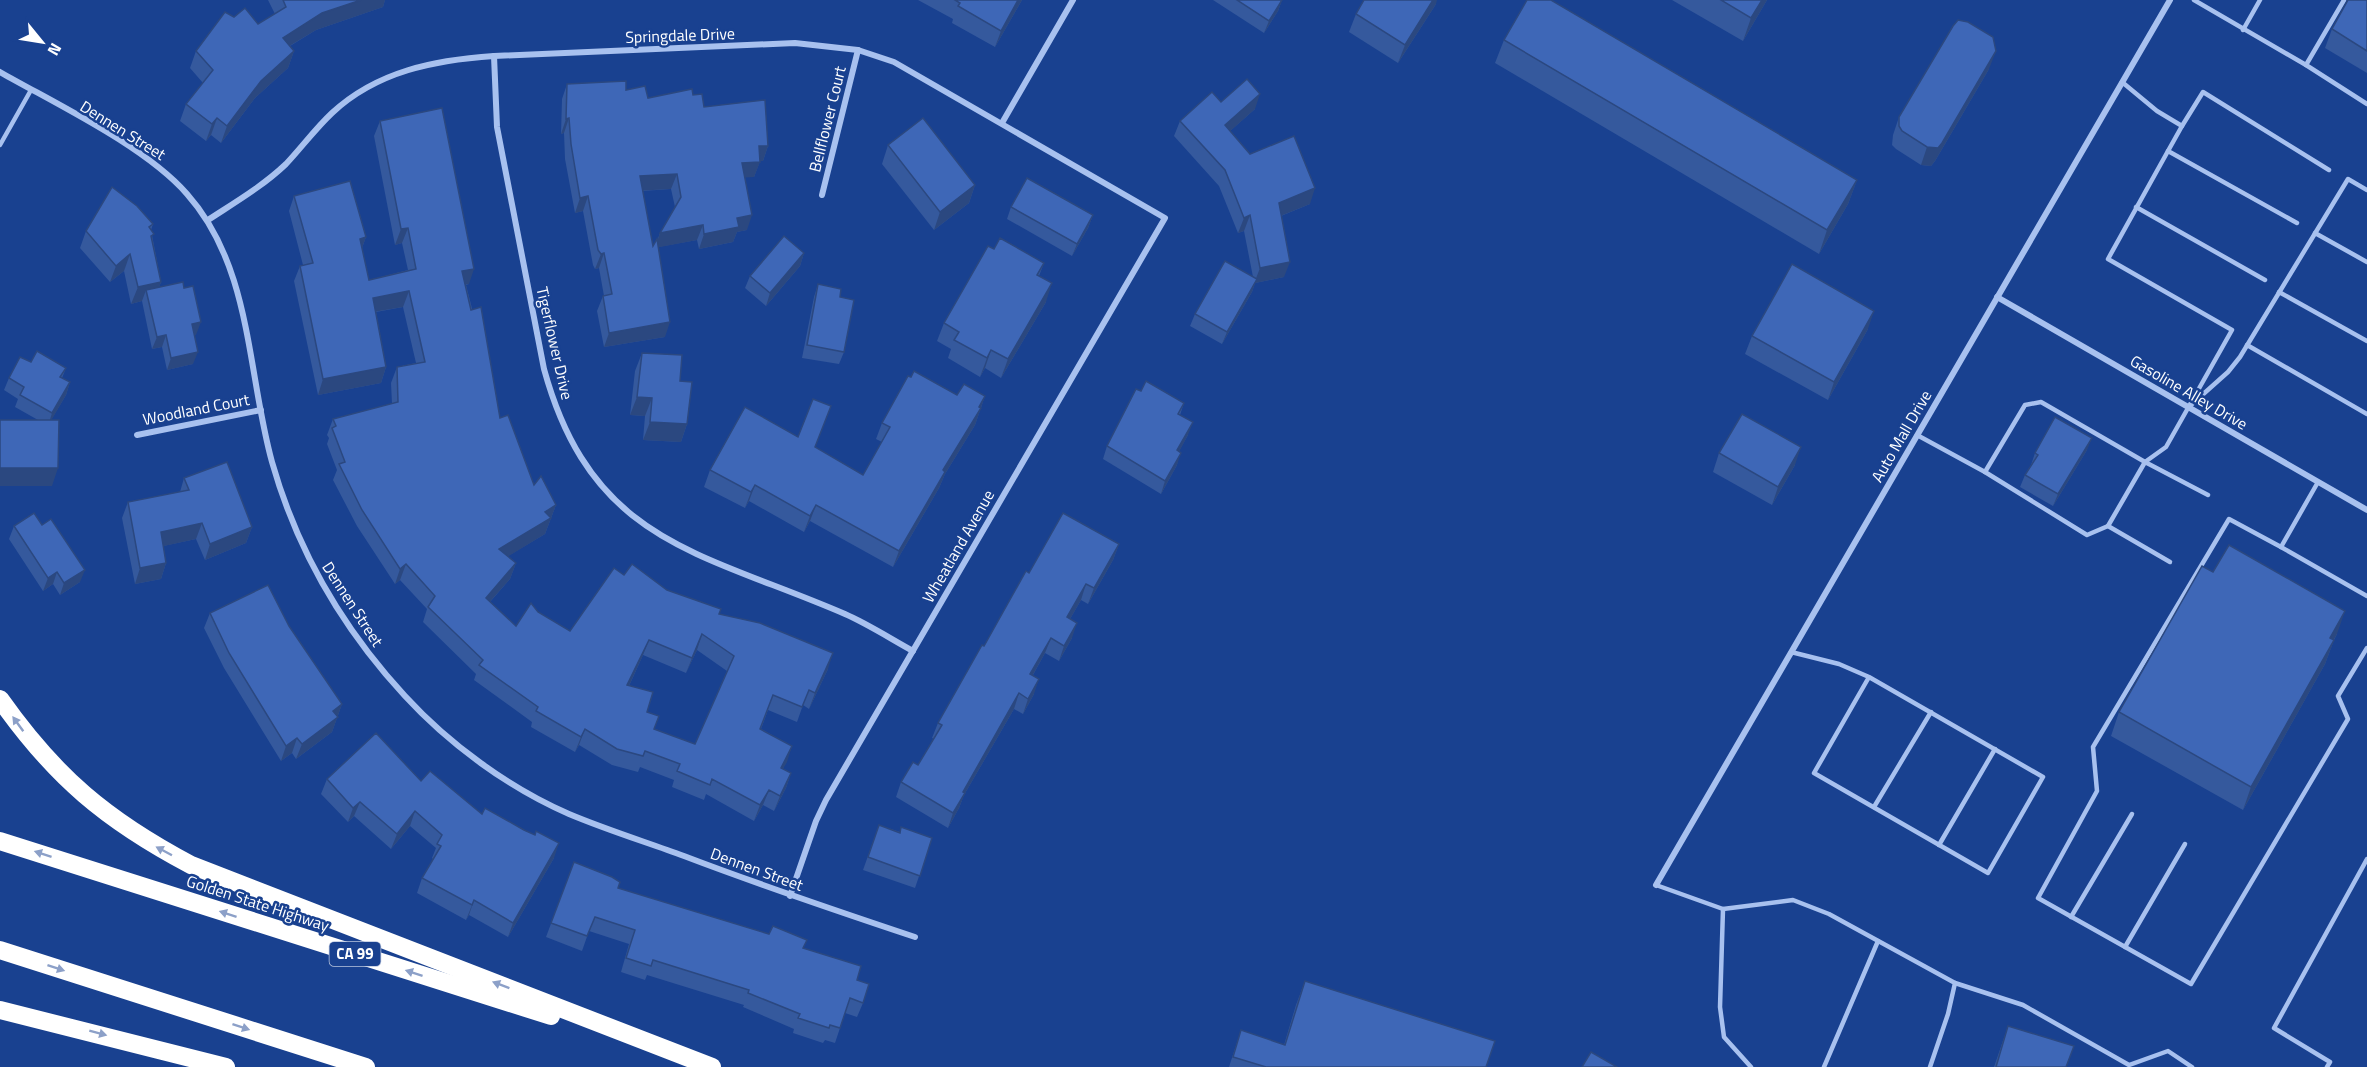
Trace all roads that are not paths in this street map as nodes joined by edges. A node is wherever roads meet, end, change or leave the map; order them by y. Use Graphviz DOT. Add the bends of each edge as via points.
graph roads {
  1 [pos="1073,0"];
  2 [pos="2170,0"];
  3 [pos="2194,0"];
  4 [pos="2260,0"];
  5 [pos="2344,0"];
  6 [pos="2243,30"];
  7 [pos="858,50"];
  8 [pos="494,56"];
  9 [pos="2306,65"];
  10 [pos="0,72"];
  11 [pos="2122,82"];
  12 [pos="31,90"];
  13 [pos="2367,104"];
  14 [pos="1002,123"];
  15 [pos="2182,126"];
  16 [pos="0,145"];
  17 [pos="2168,151"];
  18 [pos="2329,170"];
  19 [pos="2367,190"];
  20 [pos="822,195"];
  21 [pos="2136,207"];
  22 [pos="1165,218"];
  23 [pos="208,220"];
  24 [pos="2297,223"];
  25 [pos="2315,233"];
  26 [pos="2367,262"];
  27 [pos="2265,280"];
  28 [pos="2279,292"];
  29 [pos="1998,297"];
  30 [pos="2367,341"];
  31 [pos="2247,345"];
  32 [pos="2189,407"];
  33 [pos="261,410"];
  34 [pos="2367,414"];
  35 [pos="137,435"];
  36 [pos="1917,435"];
  37 [pos="2145,462"];
  38 [pos="1985,472"];
  39 [pos="2318,482"];
  40 [pos="2208,495"];
  41 [pos="2367,510"];
  42 [pos="2108,526"];
  43 [pos="2281,547"];
  44 [pos="2170,562"];
  45 [pos="2367,596"];
  46 [pos="2367,648"];
  47 [pos="913,651"];
  48 [pos="1791,652"];
  49 [pos="1869,677"];
  50 [pos="0,699"];
  51 [pos="1930,712"];
  52 [pos="1995,749"];
  53 [pos="1874,807"];
  54 [pos="2132,814"];
  55 [pos="0,841"];
  56 [pos="1939,844"];
  57 [pos="2185,844"];
  58 [pos="2367,858"];
  59 [pos="1656,885"];
  60 [pos="790,896"];
  61 [pos="1724,909"];
  62 [pos="2071,917"];
  63 [pos="915,937"];
  64 [pos="1878,941"];
  65 [pos="2125,947"];
  66 [pos="0,950"];
  67 [pos="1955,983"];
  68 [pos="0,1010"];
  69 [pos="2128,1066"];
  70 [pos="226,1067"];
  71 [pos="366,1067"];
  72 [pos="711,1067"];
  73 [pos="1751,1067"];
  74 [pos="1824,1067"];
  75 [pos="1930,1067"];
  76 [pos="2192,1067"];
  77 [pos="2327,1067"];
  1 -- 14 [label="street"];
  2 -- 11 [label="street, Auto Mall Drive"];
  3 -- 6 [label="lane"];
  4 -- 6 [label="lane"];
  5 -- 9 [label="lane"];
  6 -- 9 [label="lane"];
  7 -- 8 [label="street, Springdale Drive" via="795,43"];
  7 -- 14 [label="street, Springdale Drive" via="894,62"];
  7 -- 20 [label="street, Bellflower Court"];
  8 -- 23 [label="street, Springdale Drive" via="447,59 378,81 333,112 262,184"];
  8 -- 47 [label="street, Tigerflower Drive" via="497,127 544,369 571,444 594,477 617,504 648,529 683,549 848,615"];
  9 -- 13 [label="lane"];
  10 -- 12 [label="street, Dennen Street"];
  11 -- 15 [label="lane"];
  11 -- 29 [label="street, Auto Mall Drive"];
  12 -- 16 [label="lane"];
  12 -- 23 [label="street, Dennen Street" via="161,169"];
  14 -- 22 [label="street, Springdale Drive"];
  15 -- 17 [label="lane"];
  15 -- 18 [label="lane" via="2203,92"];
  17 -- 21 [label="lane"];
  17 -- 24 [label="lane"];
  19 -- 25 [label="lane" via="2348,179"];
  21 -- 27 [label="lane"];
  21 -- 32 [label="lane" via="2108,259 2232,330"];
  22 -- 47 [label="street, Wheatland Avenue"];
  23 -- 33 [label="street, Dennen Street" via="235,280"];
  25 -- 26 [label="lane"];
  25 -- 28 [label="lane"];
  28 -- 30 [label="lane"];
  28 -- 31 [label="lane"];
  29 -- 32 [label="street, Gasoline Alley Drive"];
  29 -- 36 [label="street, Auto Mall Drive"];
  31 -- 32 [label="lane" via="2228,372"];
  31 -- 34 [label="lane"];
  32 -- 37 [label="lane" via="2166,447"];
  32 -- 39 [label="street, Gasoline Alley Drive"];
  33 -- 35 [label="street, Woodland Court"];
  33 -- 60 [label="street, Dennen Street" via="286,504 313,567 369,655 448,737 494,772 568,813"];
  36 -- 38 [label="lane"];
  36 -- 48 [label="street, Auto Mall Drive"];
  37 -- 38 [label="lane" via="2041,402 2025,405"];
  37 -- 40 [label="lane"];
  37 -- 42 [label="lane"];
  38 -- 42 [label="lane" via="2087,535"];
  39 -- 41 [label="street, Gasoline Alley Drive"];
  39 -- 43 [label="lane"];
  42 -- 44 [label="lane"];
  43 -- 45 [label="lane"];
  43 -- 62 [label="lane" via="2229,519 2093,747 2097,791 2038,898"];
  46 -- 65 [label="lane" via="2338,696 2348,719 2191,984"];
  47 -- 60 [label="street, Wheatland Avenue" via="816,821"];
  48 -- 49 [label="lane" via="1839,664"];
  48 -- 59 [label="street, Auto Mall Drive"];
  49 -- 51 [label="lane"];
  49 -- 53 [label="lane" via="1814,773"];
  72 -- 50 [label="highway, one-way" via="190,865 143,840 98,808 32,743"];
  51 -- 52 [label="lane"];
  51 -- 53 [label="lane"];
  52 -- 56 [label="lane"];
  52 -- 56 [label="lane" via="2043,777 1988,873"];
  53 -- 56 [label="lane"];
  54 -- 62 [label="lane"];
  72 -- 55 [label="highway, Golden State Highway / CA 99, one-way"];
  57 -- 65 [label="lane"];
  58 -- 77 [label="lane" via="2274,1028 2330,1062"];
  59 -- 61 [label="lane"];
  60 -- 63 [label="street, Dennen Street"];
  61 -- 64 [label="lane" via="1793,900 1829,914"];
  61 -- 73 [label="lane" via="1720,1007 1724,1037"];
  62 -- 65 [label="lane"];
  64 -- 67 [label="lane"];
  64 -- 74 [label="lane"];
  66 -- 71 [label="highway, one-way"];
  67 -- 69 [label="lane" via="2023,1005"];
  67 -- 75 [label="lane"];
  68 -- 70 [label="highway, one-way"];
  69 -- 76 [label="lane" via="2168,1051"];
}
